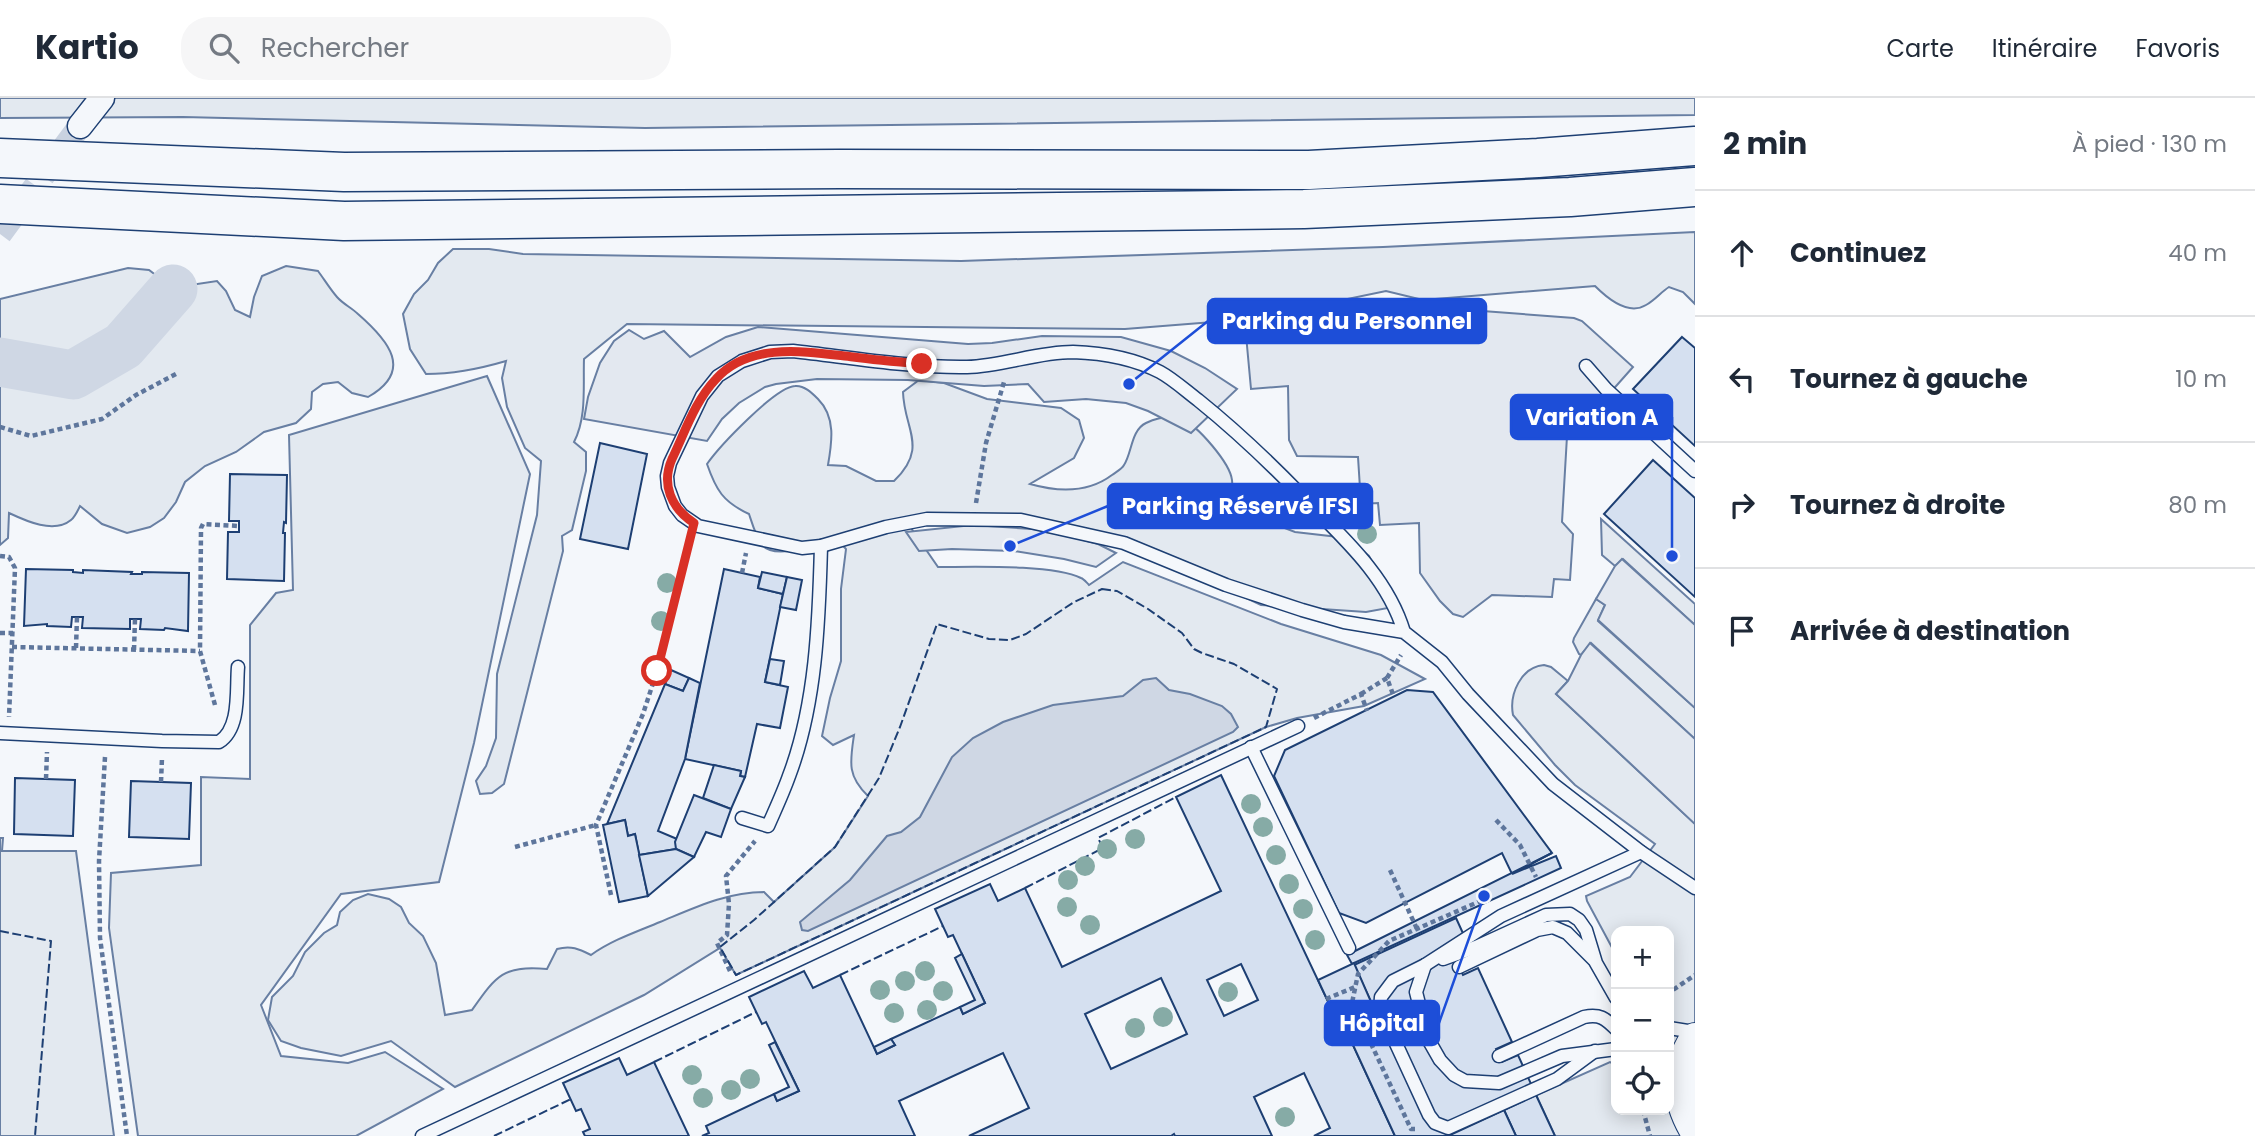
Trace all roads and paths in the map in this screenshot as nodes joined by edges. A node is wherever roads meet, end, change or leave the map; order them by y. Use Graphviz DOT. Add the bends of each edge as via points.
graph roads {
  1 [pos="102,98"];
  2 [pos="80,126"];
  3 [pos="1695,146"];
  4 [pos="0,158"];
  5 [pos="1695,187"];
  6 [pos="0,204"];
  7 [pos="1011,362"];
  8 [pos="1586,366"];
  9 [pos="176,374"];
  10 [pos="0,428"];
  11 [pos="1695,471"];
  12 [pos="974,518"];
  13 [pos="694,523"];
  14 [pos="239,526"];
  15 [pos="821,546"];
  16 [pos="0,556"];
  17 [pos="77,617"];
  18 [pos="135,619"];
  19 [pos="1404,632"];
  20 [pos="0,633"];
  21 [pos="13,633"];
  22 [pos="12,647"];
  23 [pos="76,649"];
  24 [pos="135,650"];
  25 [pos="200,651"];
  26 [pos="1402,653"];
  27 [pos="238,667"];
  28 [pos="657,671"];
  29 [pos="669,676"];
  30 [pos="1387,678"];
  31 [pos="1361,694"];
  32 [pos="1394,697"];
  33 [pos="1332,709"];
  34 [pos="1367,711"];
  35 [pos="1298,726"];
  36 [pos="4,734"];
  37 [pos="106,739"];
  38 [pos="224,739"];
  39 [pos="1251,747"];
  40 [pos="742,818"];
  41 [pos="1496,820"];
  42 [pos="596,825"];
  43 [pos="768,826"];
  44 [pos="515,847"];
  45 [pos="1642,852"];
  46 [pos="1390,870"];
  47 [pos="1545,873"];
  48 [pos="1536,877"];
  49 [pos="1524,882"];
  50 [pos="1695,888"];
  51 [pos="1500,892"];
  52 [pos="611,895"];
  53 [pos="1417,929"];
  54 [pos="1349,948"];
  55 [pos="1596,963"];
  56 [pos="1425,965"];
  57 [pos="1459,967"];
  58 [pos="1695,975"];
  59 [pos="1355,986"];
  60 [pos="738,988"];
  61 [pos="1611,989"];
  62 [pos="1674,989"];
  63 [pos="1326,999"];
  64 [pos="1356,1012"];
  65 [pos="1611,1024"];
  66 [pos="1674,1029"];
  67 [pos="1695,1032"];
  68 [pos="1695,1038"];
  69 [pos="1611,1049"];
  70 [pos="1595,1051"];
  71 [pos="1499,1056"];
  72 [pos="1674,1080"];
  73 [pos="1644,1115"];
  74 [pos="1695,1131"];
  75 [pos="127,1136"];
  76 [pos="422,1136"];
  77 [pos="1650,1136"];
  1 -- 2 [label="street"];
  3 -- 4 [label="highway" via="1309,170 344,172"];
  5 -- 6 [label="highway" via="1304,209 344,221"];
  7 -- 12 [label="path" via="986,443"];
  7 -- 13 [label="lane" via="967,367 793,351 742,361 718,376 702,396 670,463 671,496 682,515"];
  7 -- 19 [label="lane" via="1070,352 1102,354 1133,360 1161,373 1222,420 1354,549 1386,590"];
  8 -- 11 [label="lane"];
  9 -- 10 [label="path" via="102,419 31,436"];
  12 -- 15 [label="lane" via="927,519"];
  12 -- 19 [label="lane" via="1021,520 1124,543 1302,610"];
  13 -- 15 [label="lane" via="802,548"];
  13 -- 28 [label="path"];
  14 -- 25 [label="path" via="203,524 201,528"];
  15 -- 43 [label="lane" via="810,692 790,775"];
  16 -- 21 [label="path" via="12,559 15,568"];
  17 -- 23 [label="path"];
  18 -- 24 [label="path"];
  19 -- 45 [label="lane" via="1442,662 1553,784"];
  20 -- 21 [label="path"];
  21 -- 22 [label="path"];
  22 -- 23 [label="path"];
  22 -- 36 [label="path"];
  23 -- 24 [label="path"];
  24 -- 25 [label="path"];
  25 -- 38 [label="path"];
  26 -- 30 [label="path"];
  27 -- 38 [label="lane" via="234,720"];
  28 -- 29 [label="path"];
  28 -- 42 [label="path"];
  30 -- 31 [label="path"];
  30 -- 32 [label="path"];
  31 -- 33 [label="path"];
  31 -- 34 [label="path"];
  35 -- 39 [label="lane"];
  36 -- 37 [label="lane"];
  37 -- 38 [label="lane" via="209,743"];
  37 -- 75 [label="path" via="100,938"];
  39 -- 54 [label="lane"];
  39 -- 60 [label="lane"];
  40 -- 43 [label="lane"];
  41 -- 48 [label="path" via="1520,845"];
  42 -- 44 [label="path"];
  42 -- 52 [label="path"];
  43 -- 60 [label="path" via="726,876 727,935 717,943"];
  45 -- 50 [label="lane"];
  45 -- 56 [label="lane" via="1501,916"];
  46 -- 53 [label="path"];
  47 -- 48 [label="path"];
  48 -- 49 [label="path"];
  51 -- 53 [label="path"];
  53 -- 59 [label="path" via="1389,941 1358,974"];
  55 -- 56 [label="lane" via="1587,930 1570,914 1546,915"];
  55 -- 57 [label="lane" via="1567,933 1553,926"];
  55 -- 61 [label="lane"];
  56 -- 70 [label="lane" via="1416,992 1428,1039 1440,1060 1465,1081 1499,1083 1562,1056"];
  56 -- 70 [label="lane" via="1393,981 1381,997 1380,1009 1435,1123 1448,1128 1558,1079"];
  58 -- 62 [label="path"];
  59 -- 63 [label="path"];
  59 -- 64 [label="path" via="1352,1003"];
  60 -- 76 [label="lane"];
  65 -- 71 [label="lane" via="1596,1015 1584,1017"];
  66 -- 67 [label="lane"];
  68 -- 72 [label="street"];
  69 -- 70 [label="lane"];
  72 -- 74 [label="street"];
  73 -- 77 [label="path"];
}
